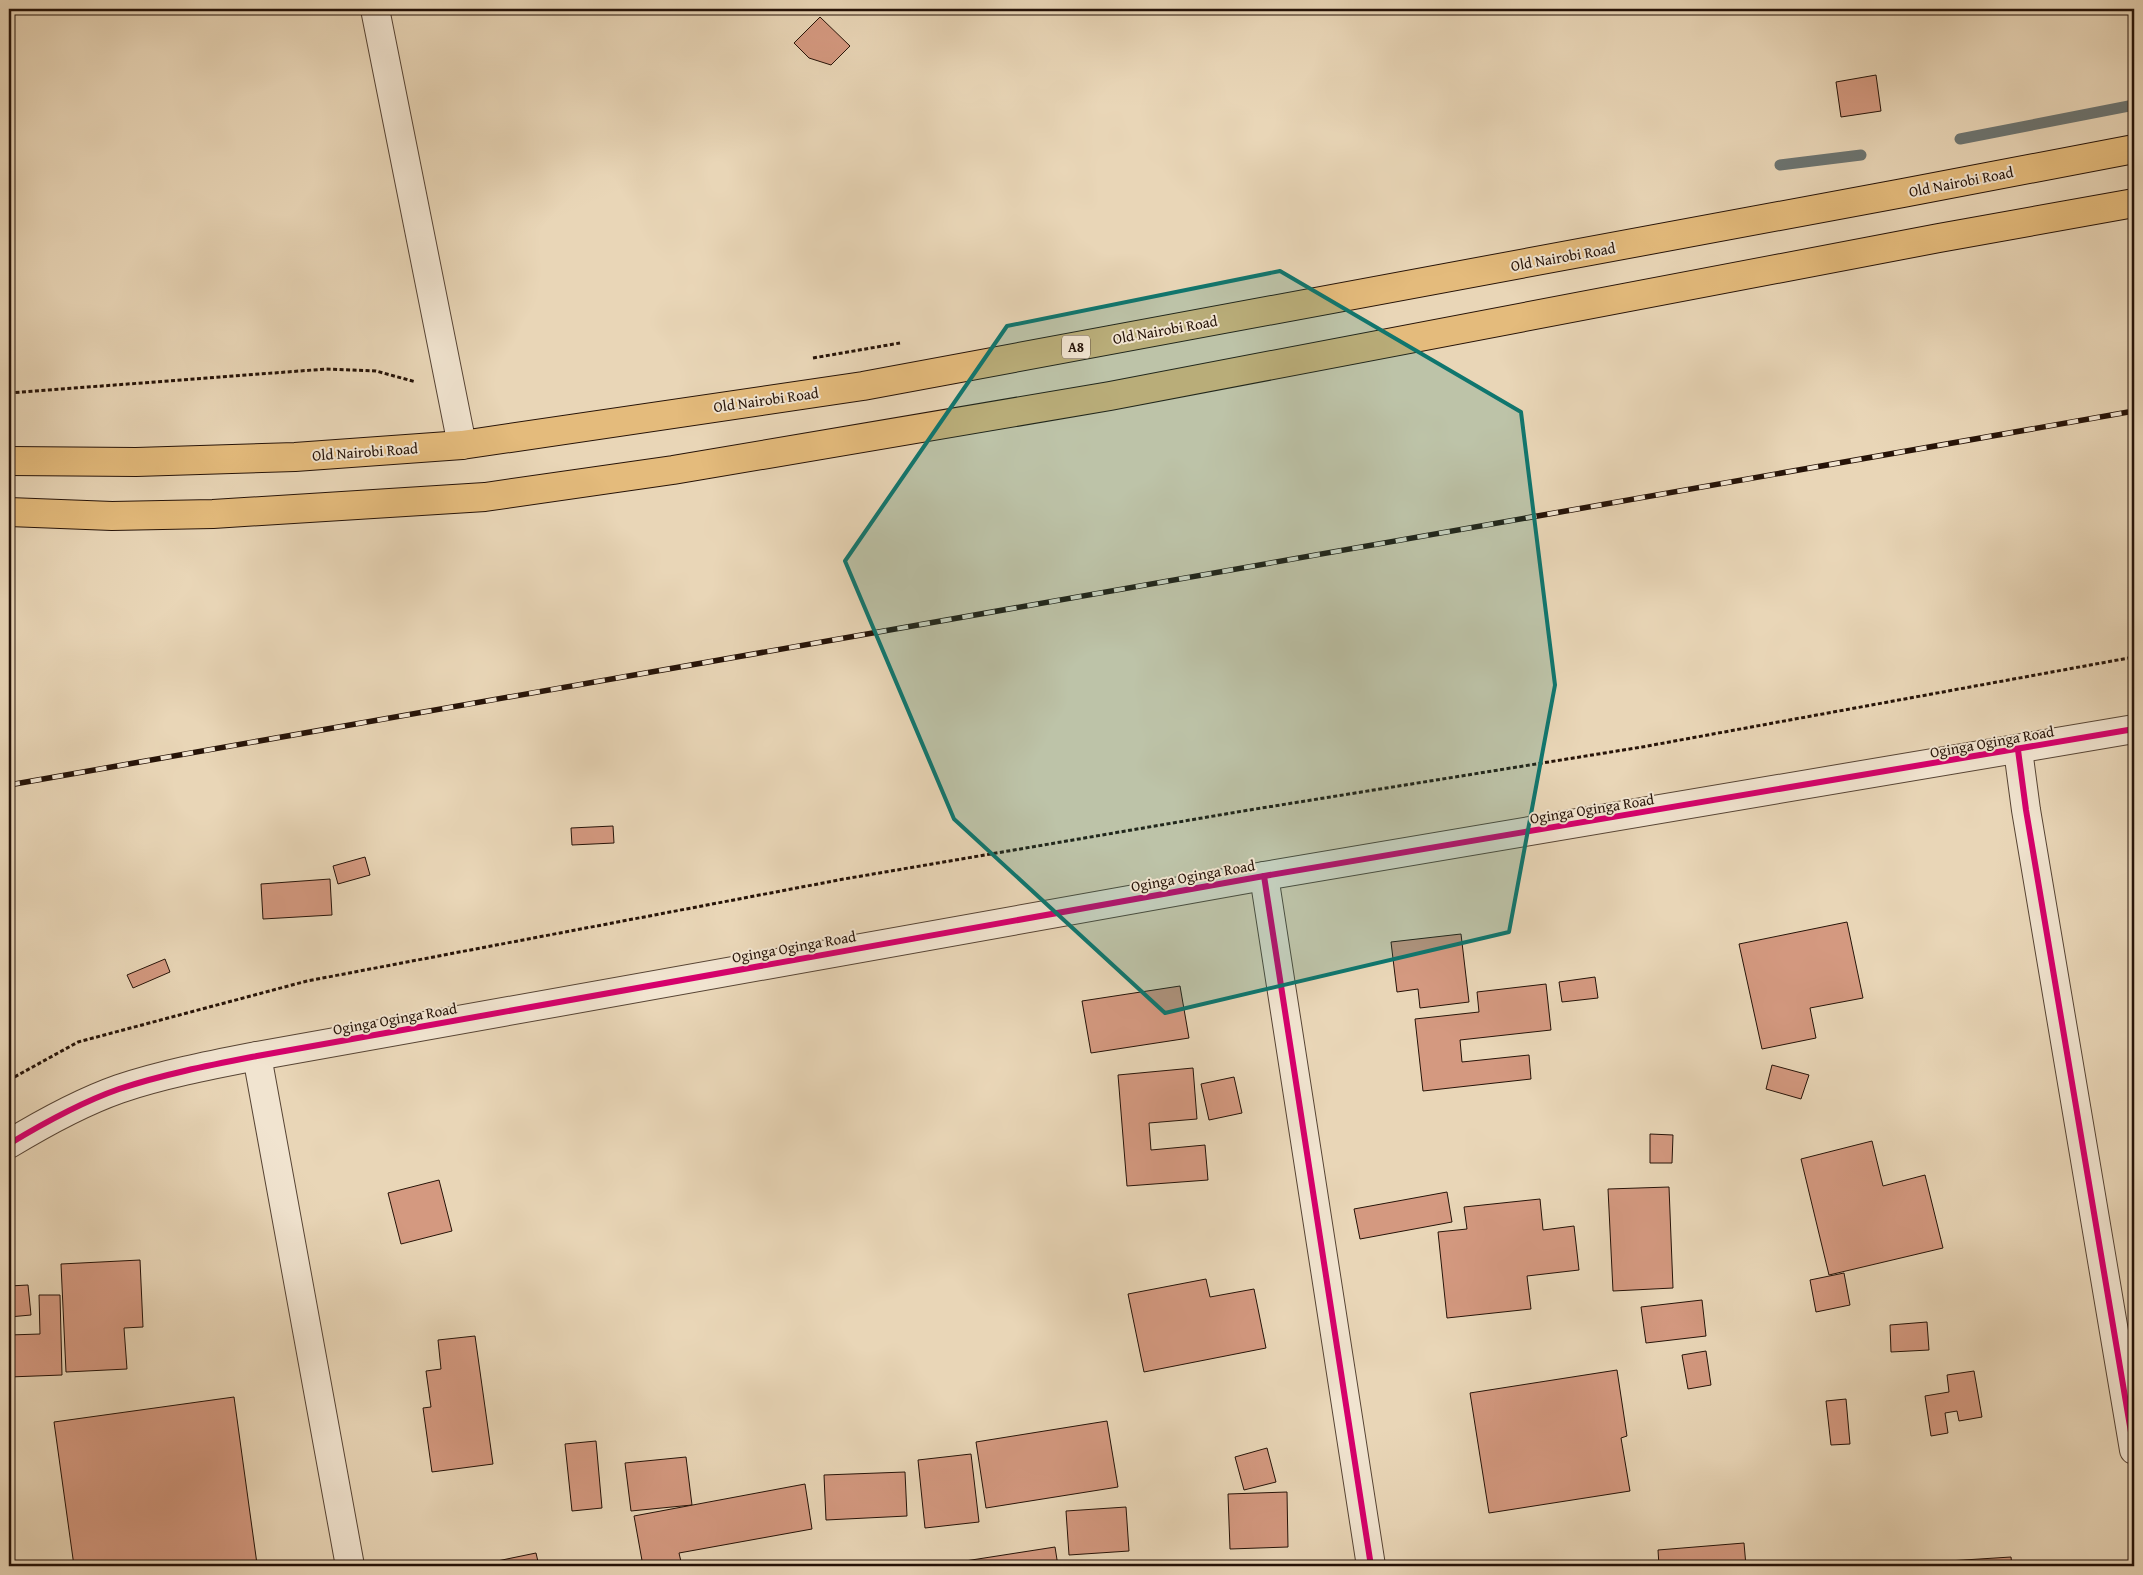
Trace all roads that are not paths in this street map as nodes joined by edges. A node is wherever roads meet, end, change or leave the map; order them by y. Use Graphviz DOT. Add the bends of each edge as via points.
graph roads {
  1 [pos="375,9"];
  2 [pos="2134,149"];
  3 [pos="2134,203"];
  4 [pos="462,445"];
  5 [pos="9,462"];
  6 [pos="9,512"];
  7 [pos="2134,729"];
  8 [pos="2018,750"];
  9 [pos="1264,876"];
  10 [pos="257,1056"];
  11 [pos="9,1144"];
  12 [pos="2134,1450"];
  13 [pos="350,1566"];
  14 [pos="1371,1566"];
  1 -- 4 [label="street"];
  2 -- 4 [label="highway, Old Nairobi Road / A8" via="862,386"];
  3 -- 6 [label="highway" via="1110,396 674,470 485,497 213,514 112,516"];
  4 -- 5 [label="highway, Old Nairobi Road / A8" via="265,458"];
  7 -- 8 [label="street, Oginga Oginga Road"];
  8 -- 9 [label="street, Oginga Oginga Road"];
  8 -- 12 [label="street"];
  9 -- 10 [label="street, Oginga Oginga Road"];
  9 -- 14 [label="street"];
  10 -- 11 [label="street, Oginga Oginga Road" via="179,1072 118,1090 42,1124"];
  10 -- 13 [label="street"];
}
